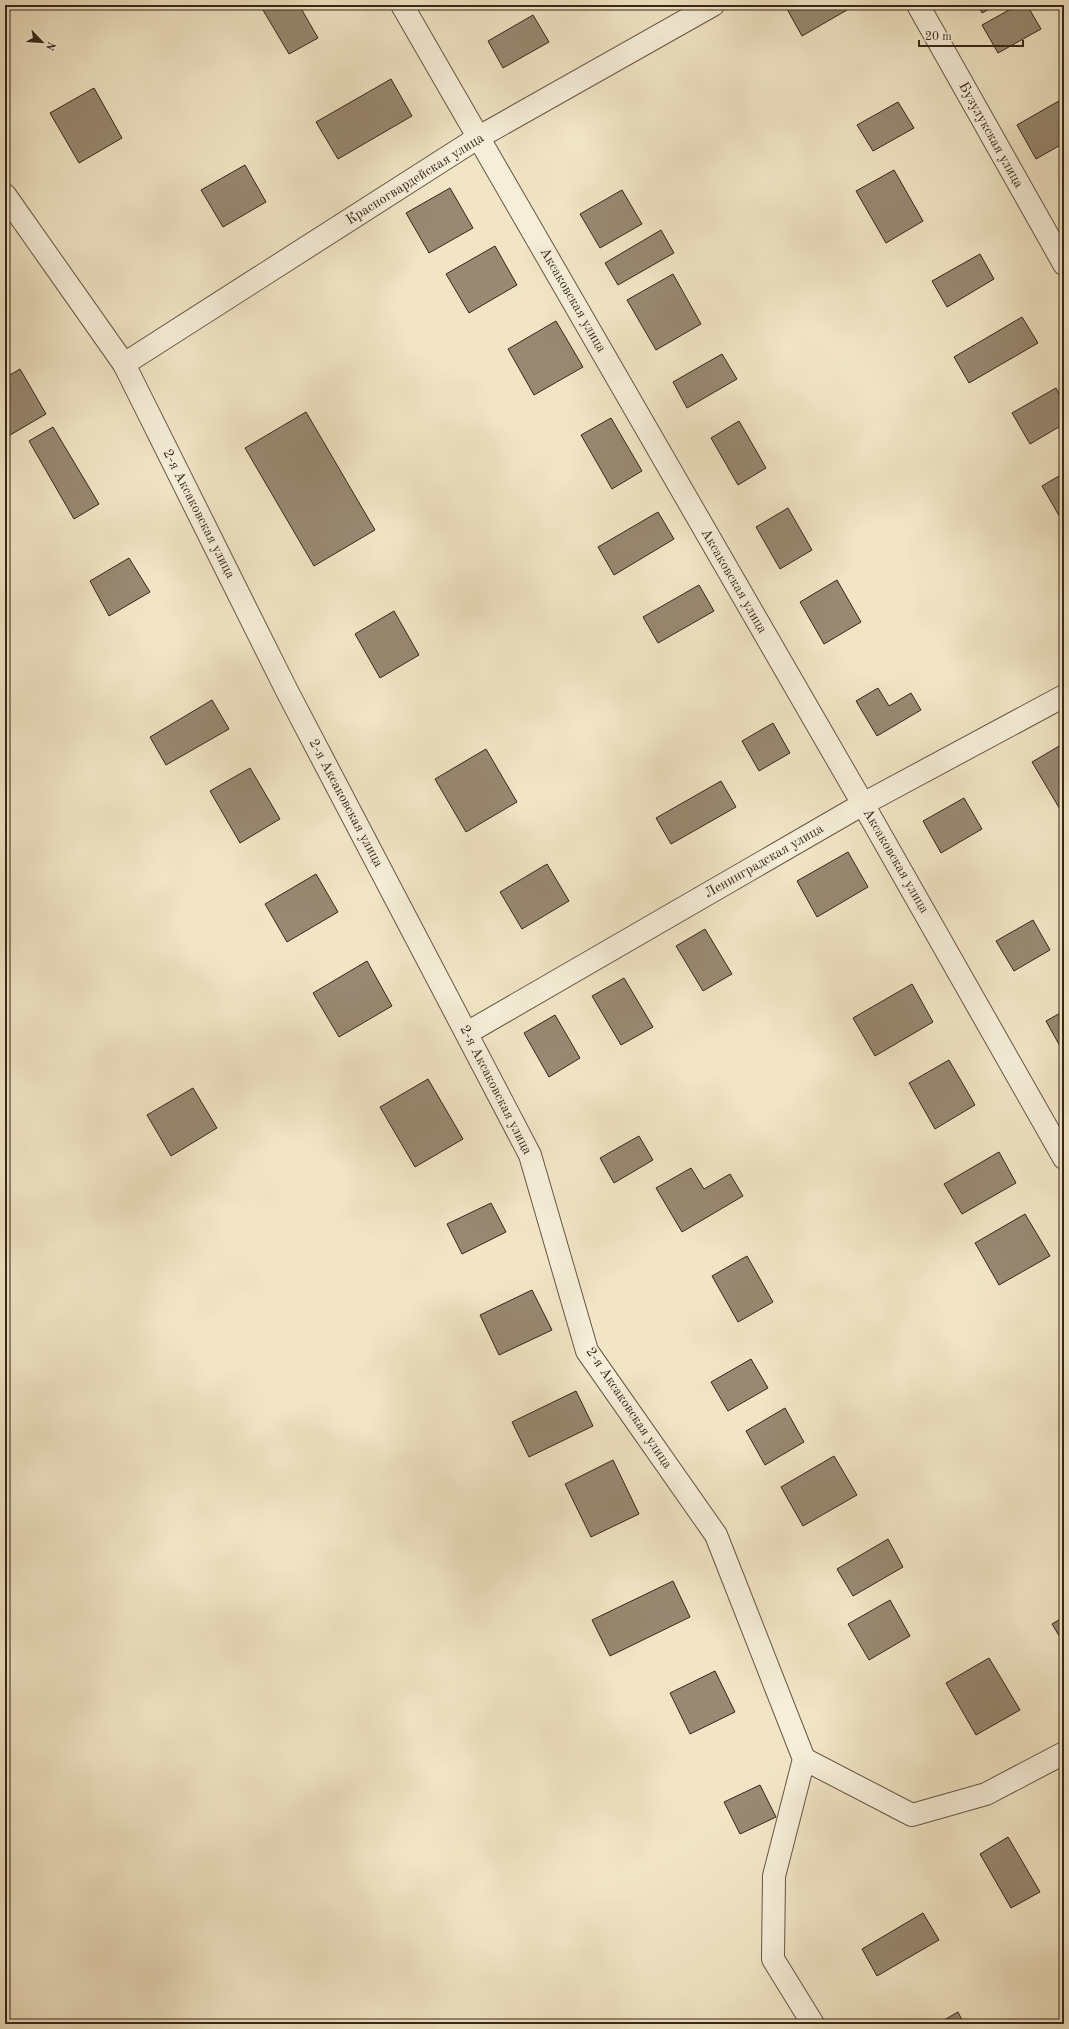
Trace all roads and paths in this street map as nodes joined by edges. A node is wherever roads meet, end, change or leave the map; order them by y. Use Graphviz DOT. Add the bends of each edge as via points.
graph roads {
  1 [pos="402,5"];
  2 [pos="713,5"];
  3 [pos="918,5"];
  4 [pos="479,137"];
  5 [pos="5,195"];
  6 [pos="1064,264"];
  7 [pos="124,364"];
  8 [pos="1064,696"];
  9 [pos="863,804"];
  10 [pos="467,1033"];
  11 [pos="1064,1158"];
  12 [pos="1064,1753"];
  13 [pos="804,1759"];
  14 [pos="814,2024"];
  1 -- 4 [label="street, Аксаковская улица"];
  2 -- 4 [label="street, Красногвардейская улица"];
  3 -- 6 [label="street, Бузулукская улица"];
  4 -- 7 [label="street, Красногвардейская улица"];
  4 -- 9 [label="street, Аксаковская улица"];
  5 -- 7 [label="street, 2-я Аксаковская улица"];
  7 -- 10 [label="street, 2-я Аксаковская улица" via="287,691"];
  8 -- 9 [label="street, Ленинградская улица"];
  9 -- 10 [label="street, Ленинградская улица"];
  9 -- 11 [label="street, Аксаковская улица"];
  10 -- 13 [label="street, 2-я Аксаковская улица" via="530,1155 587,1351 716,1535"];
  12 -- 13 [label="street" via="986,1794 912,1815"];
  13 -- 14 [label="street" via="774,1876 773,1959"];
}
